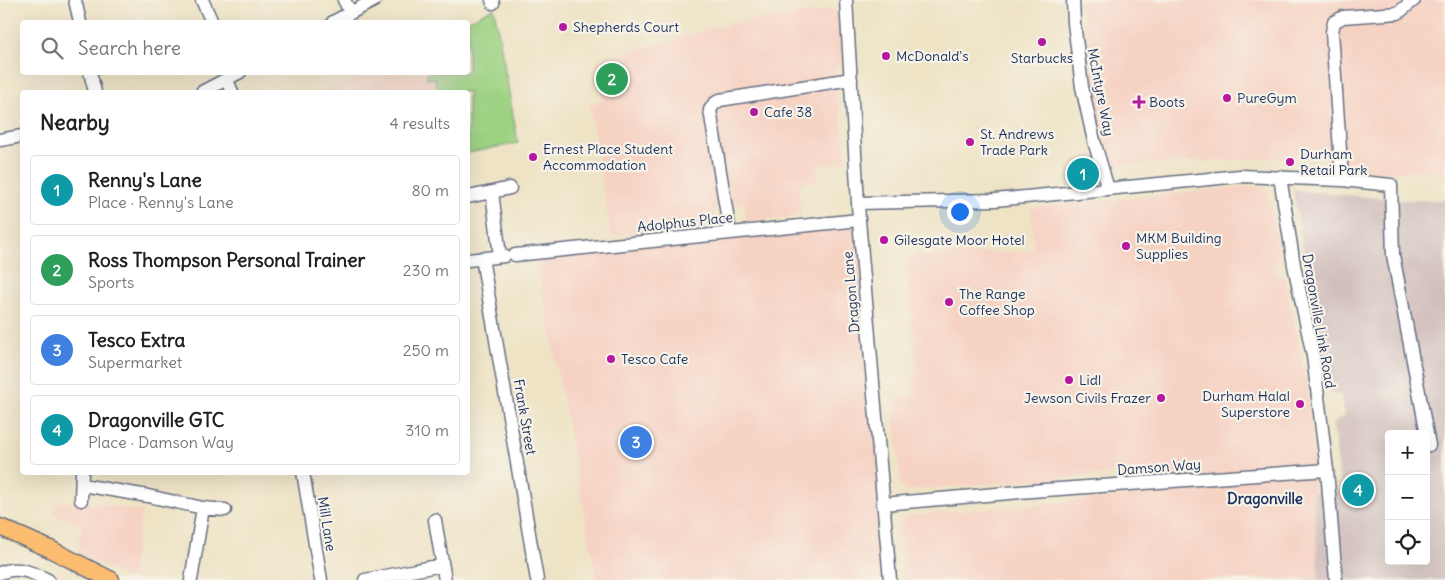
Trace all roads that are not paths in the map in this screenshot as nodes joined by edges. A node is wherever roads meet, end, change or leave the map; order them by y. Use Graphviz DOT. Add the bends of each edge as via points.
graph roads {
  1 [pos="75,0"];
  2 [pos="202,0"];
  3 [pos="344,0"];
  4 [pos="375,0"];
  5 [pos="846,0"];
  6 [pos="1073,0"];
  7 [pos="1414,0"];
  8 [pos="351,13"];
  9 [pos="80,20"];
  10 [pos="211,20"];
  11 [pos="337,20"];
  12 [pos="91,75"];
  13 [pos="235,75"];
  14 [pos="851,79"];
  15 [pos="94,90"];
  16 [pos="206,90"];
  17 [pos="232,90"];
  18 [pos="20,136"];
  19 [pos="0,140"];
  20 [pos="1280,177"];
  21 [pos="1342,180"];
  22 [pos="510,188"];
  23 [pos="1108,189"];
  24 [pos="492,192"];
  25 [pos="470,197"];
  26 [pos="858,203"];
  27 [pos="859,220"];
  28 [pos="730,233"];
  29 [pos="506,256"];
  30 [pos="482,258"];
  31 [pos="470,260"];
  32 [pos="1426,430"];
  33 [pos="1327,470"];
  34 [pos="304,475"];
  35 [pos="82,479"];
  36 [pos="81,500"];
  37 [pos="883,504"];
  38 [pos="203,508"];
  39 [pos="225,510"];
  40 [pos="435,520"];
  41 [pos="0,527"];
  42 [pos="442,565"];
  43 [pos="0,573"];
  44 [pos="48,580"];
  45 [pos="111,580"];
  46 [pos="191,580"];
  47 [pos="321,580"];
  48 [pos="365,580"];
  49 [pos="445,580"];
  50 [pos="538,580"];
  51 [pos="890,580"];
  52 [pos="1336,580"];
  1 -- 9 [label="street"];
  2 -- 10 [label="street"];
  3 -- 8 [label="street"];
  4 -- 8 [label="street"];
  5 -- 14 [label="street, Dragon Lane"];
  6 -- 23 [label="street, McIntyre Way" via="1082,87"];
  7 -- 21 [label="street" via="1398,13 1343,17 1334,22 1332,32"];
  8 -- 11 [label="street"];
  12 -- 15 [label="street"];
  13 -- 16 [label="street"];
  13 -- 17 [label="street"];
  14 -- 26 [label="street, Dragon Lane"];
  14 -- 28 [label="street" via="720,100 714,104 710,110"];
  18 -- 19 [label="street"];
  20 -- 21 [label="street"];
  20 -- 23 [label="street" via="1240,176"];
  20 -- 33 [label="street, Dragonville Link Road" via="1313,356"];
  21 -- 32 [label="street" via="1392,185 1393,255"];
  22 -- 24 [label="street"];
  23 -- 26 [label="street" via="995,200"];
  24 -- 25 [label="street"];
  24 -- 29 [label="street"];
  26 -- 27 [label="street, Dragon Lane"];
  27 -- 28 [label="street, Adolphus Place"];
  27 -- 37 [label="street, Dragon Lane"];
  28 -- 29 [label="street, Adolphus Place"];
  29 -- 30 [label="street, Adolphus Place"];
  30 -- 31 [label="street, Adolphus Place"];
  30 -- 50 [label="street, Frank Street"];
  33 -- 37 [label="street, Damson Way"];
  33 -- 52 [label="street"];
  34 -- 47 [label="street, Mill Lane"];
  35 -- 36 [label="street"];
  35 -- 38 [label="street"];
  37 -- 51 [label="street, Dragon Lane"];
  38 -- 39 [label="street"];
  38 -- 46 [label="street"];
  40 -- 42 [label="street"];
  41 -- 45 [label="main road"];
  42 -- 48 [label="street"];
  42 -- 49 [label="street"];
  43 -- 44 [label="street" via="20,569"];
}
